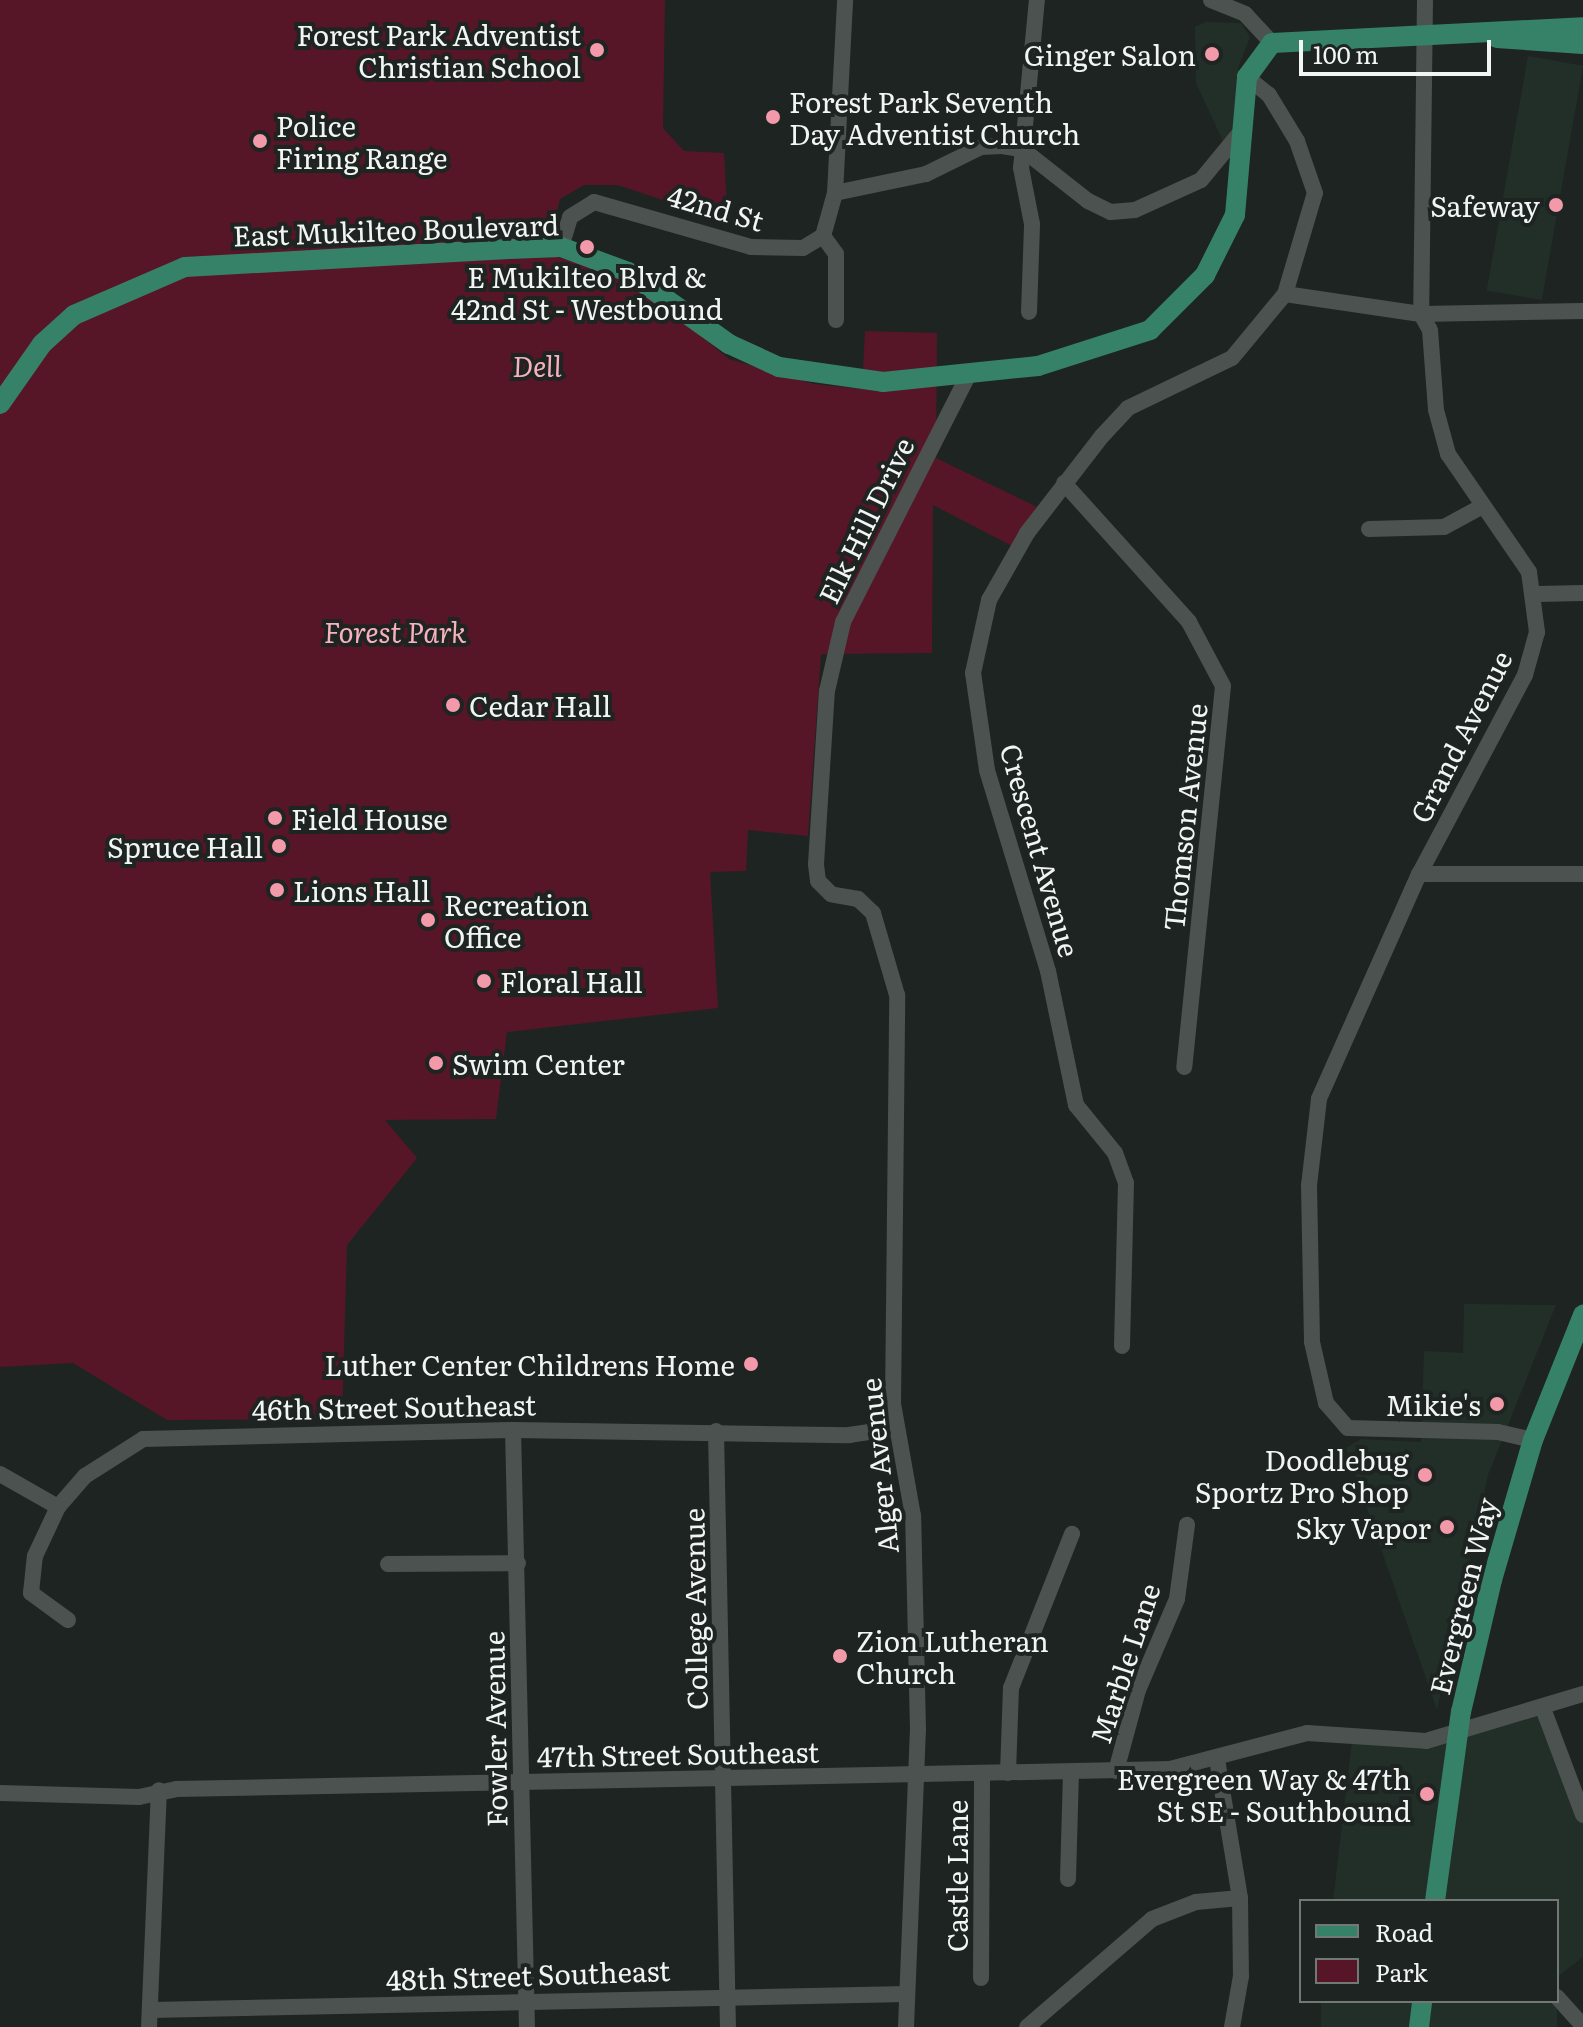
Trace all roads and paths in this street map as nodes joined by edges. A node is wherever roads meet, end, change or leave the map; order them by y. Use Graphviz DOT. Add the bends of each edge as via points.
graph roads {
  1 [pos="845,0"];
  2 [pos="1037,0"];
  3 [pos="1211,0"];
  4 [pos="1425,0"];
  5 [pos="1245,7"];
  6 [pos="1583,27"];
  7 [pos="1425,35"];
  8 [pos="1493,36"];
  9 [pos="1272,43"];
  10 [pos="1583,44"];
  11 [pos="1247,77"];
  12 [pos="1246,124"];
  13 [pos="1022,149"];
  14 [pos="835,193"];
  15 [pos="823,236"];
  16 [pos="561,247"];
  17 [pos="1285,294"];
  18 [pos="1583,311"];
  19 [pos="1029,312"];
  20 [pos="1421,314"];
  21 [pos="836,320"];
  22 [pos="967,378"];
  23 [pos="0,404"];
  24 [pos="1064,483"];
  25 [pos="1481,507"];
  26 [pos="1369,529"];
  27 [pos="1583,593"];
  28 [pos="1537,594"];
  29 [pos="1419,874"];
  30 [pos="1583,874"];
  31 [pos="897,995"];
  32 [pos="1184,1067"];
  33 [pos="1583,1315"];
  34 [pos="1122,1346"];
  35 [pos="896,1428"];
  36 [pos="513,1430"];
  37 [pos="716,1431"];
  38 [pos="1533,1440"];
  39 [pos="0,1474"];
  40 [pos="58,1507"];
  41 [pos="1187,1525"];
  42 [pos="1072,1534"];
  43 [pos="518,1563"];
  44 [pos="388,1564"];
  45 [pos="68,1620"];
  46 [pos="1583,1694"];
  47 [pos="1544,1711"];
  48 [pos="1458,1734"];
  49 [pos="1217,1759"];
  50 [pos="1116,1771"];
  51 [pos="1071,1772"];
  52 [pos="1008,1773"];
  53 [pos="982,1774"];
  54 [pos="914,1775"];
  55 [pos="724,1779"];
  56 [pos="520,1782"];
  57 [pos="159,1790"];
  58 [pos="0,1793"];
  59 [pos="1583,1815"];
  60 [pos="1068,1879"];
  61 [pos="1240,1898"];
  62 [pos="1435,1899"];
  63 [pos="981,1978"];
  64 [pos="727,1994"];
  65 [pos="907,1994"];
  66 [pos="1559,1999"];
  67 [pos="527,2001"];
  68 [pos="1422,2003"];
  69 [pos="150,2019"];
  70 [pos="1583,2026"];
  71 [pos="527,2027"];
  72 [pos="728,2027"];
  73 [pos="906,2027"];
  74 [pos="1027,2027"];
  75 [pos="1232,2027"];
  76 [pos="1419,2027"];
  1 -- 14 [label="street"];
  2 -- 13 [label="street" via="1032,115"];
  3 -- 5 [label="street"];
  4 -- 7 [label="street"];
  5 -- 9 [label="street"];
  6 -- 8 [label="main road"];
  7 -- 8 [label="main road"];
  7 -- 9 [label="main road"];
  7 -- 20 [label="street"];
  8 -- 10 [label="main road"];
  9 -- 11 [label="main road"];
  11 -- 12 [label="main road, East Mukilteo Boulevard"];
  11 -- 17 [label="street, Crescent Avenue" via="1269,95 1297,141 1315,193"];
  12 -- 13 [label="street" via="1201,180 1135,210 1111,212 1088,201"];
  12 -- 22 [label="main road, East Mukilteo Boulevard" via="1226,244 1178,306 1150,330 1097,352"];
  13 -- 14 [label="street" via="981,147 926,174"];
  13 -- 19 [label="street" via="1032,224"];
  14 -- 15 [label="street"];
  15 -- 16 [label="street, 42nd St" via="803,248 751,247 594,202 570,217"];
  15 -- 21 [label="street" via="836,254"];
  16 -- 22 [label="main road, East Mukilteo Boulevard" via="628,272 729,344 779,367 883,382"];
  16 -- 23 [label="main road, East Mukilteo Boulevard" via="185,267 74,315 42,344"];
  17 -- 20 [label="street"];
  17 -- 24 [label="street, Crescent Avenue" via="1232,358 1128,408"];
  18 -- 20 [label="street"];
  20 -- 25 [label="street" via="1430,330 1436,410 1448,454"];
  22 -- 31 [label="street, Elk Hill Drive" via="843,622 827,691 818,881 873,913"];
  24 -- 32 [label="street, Thomson Avenue" via="1189,622 1223,686"];
  24 -- 34 [label="street, Crescent Avenue" via="989,600 973,673 987,770 1048,971 1076,1105 1115,1153 1126,1183"];
  25 -- 26 [label="street" via="1444,527"];
  25 -- 28 [label="street"];
  27 -- 28 [label="street"];
  28 -- 29 [label="street, Grand Avenue" via="1537,632 1525,675"];
  29 -- 30 [label="street"];
  29 -- 38 [label="street, Grand Avenue" via="1317,1108 1309,1289 1326,1403 1348,1428 1498,1432"];
  31 -- 35 [label="street, Alger Avenue"];
  33 -- 38 [label="main road, Evergreen Way"];
  35 -- 37 [label="street, 46th Street Southeast" via="849,1435"];
  35 -- 54 [label="street, Alger Avenue" via="913,1516"];
  36 -- 37 [label="street, 46th Street Southeast"];
  36 -- 40 [label="street, 46th Street Southeast" via="170,1434 113,1452"];
  36 -- 43 [label="street, Fowler Avenue"];
  37 -- 55 [label="street, College Avenue"];
  38 -- 48 [label="main road, Evergreen Way"];
  39 -- 40 [label="street"];
  40 -- 45 [label="street, 46th Street Southeast" via="35,1556 30,1585 38,1603"];
  41 -- 50 [label="street, Marble Lane" via="1177,1599 1138,1690"];
  42 -- 52 [label="street" via="1011,1688"];
  43 -- 44 [label="street"];
  43 -- 56 [label="street, Fowler Avenue"];
  46 -- 47 [label="street, 47th Street Southeast"];
  47 -- 48 [label="street, 47th Street Southeast"];
  47 -- 59 [label="street"];
  48 -- 49 [label="street, 47th Street Southeast" via="1426,1741 1353,1732 1307,1733"];
  48 -- 62 [label="main road, Evergreen Way"];
  49 -- 50 [label="street, 47th Street Southeast"];
  49 -- 61 [label="street"];
  50 -- 51 [label="street, 47th Street Southeast"];
  51 -- 52 [label="street, 47th Street Southeast"];
  51 -- 60 [label="street"];
  52 -- 53 [label="street, 47th Street Southeast"];
  53 -- 54 [label="street, 47th Street Southeast"];
  53 -- 63 [label="street, Castle Lane"];
  54 -- 55 [label="street, 47th Street Southeast"];
  54 -- 65 [label="street, Alger Avenue"];
  55 -- 56 [label="street, 47th Street Southeast"];
  55 -- 64 [label="street, College Avenue"];
  56 -- 57 [label="street, 47th Street Southeast"];
  56 -- 67 [label="street, Fowler Avenue"];
  57 -- 58 [label="street, 47th Street Southeast" via="139,1797"];
  57 -- 69 [label="street"];
  61 -- 74 [label="street" via="1196,1902 1152,1919"];
  61 -- 75 [label="street" via="1241,1976"];
  64 -- 65 [label="street, 48th Street Southeast"];
  64 -- 67 [label="street, 48th Street Southeast"];
  64 -- 72 [label="street, College Avenue"];
  65 -- 73 [label="street, Alger Avenue"];
  66 -- 70 [label="street"];
  67 -- 69 [label="street, 48th Street Southeast"];
  67 -- 71 [label="street, Fowler Avenue"];
  68 -- 76 [label="main road"];
}
